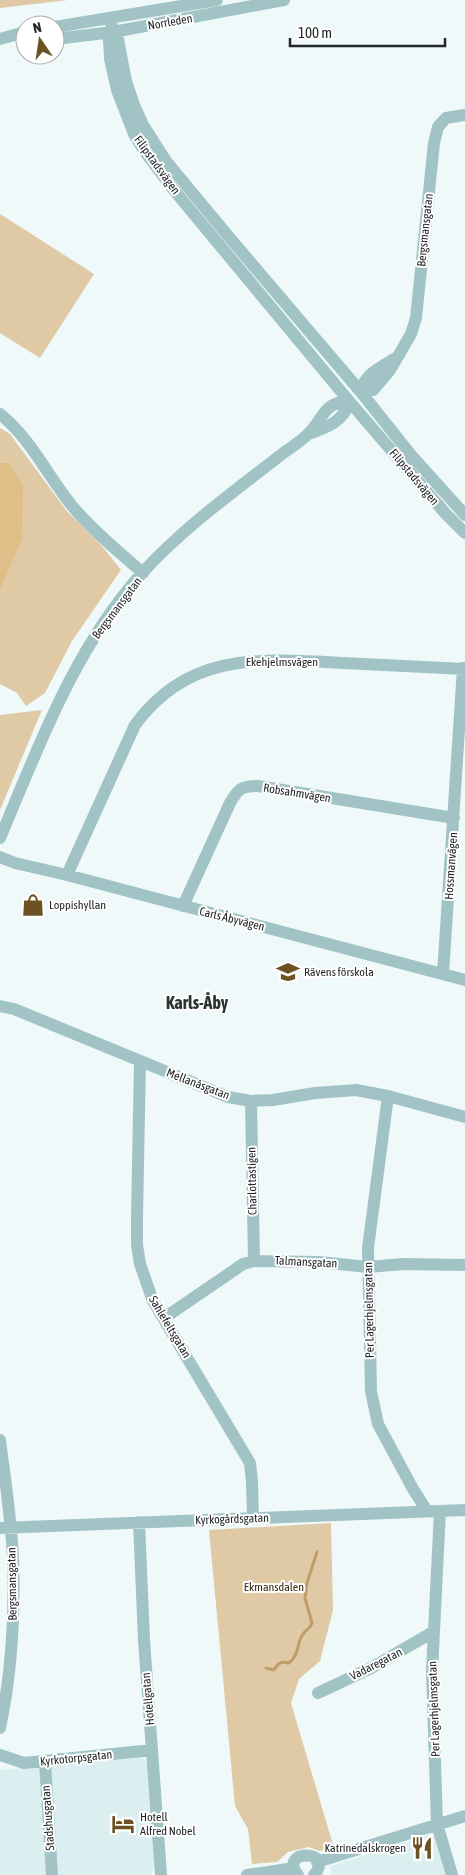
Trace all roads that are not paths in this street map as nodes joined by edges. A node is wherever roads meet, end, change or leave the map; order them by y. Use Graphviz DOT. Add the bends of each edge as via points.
graph roads {
  1 [pos="217,0"];
  2 [pos="284,0"];
  3 [pos="110,18"];
  4 [pos="65,25"];
  5 [pos="113,32"];
  6 [pos="15,35"];
  7 [pos="65,38"];
  8 [pos="0,40"];
  9 [pos="15,41"];
  10 [pos="465,115"];
  11 [pos="360,391"];
  12 [pos="349,401"];
  13 [pos="0,414"];
  14 [pos="465,515"];
  15 [pos="465,533"];
  16 [pos="143,572"];
  17 [pos="464,669"];
  18 [pos="454,818"];
  19 [pos="0,838"];
  20 [pos="0,857"];
  21 [pos="67,875"];
  22 [pos="183,906"];
  23 [pos="443,974"];
  24 [pos="465,980"];
  25 [pos="0,1006"];
  26 [pos="140,1062"];
  27 [pos="388,1096"];
  28 [pos="250,1101"];
  29 [pos="465,1117"];
  30 [pos="254,1260"];
  31 [pos="465,1264"];
  32 [pos="368,1267"];
  33 [pos="164,1318"];
  34 [pos="0,1440"];
  35 [pos="465,1510"];
  36 [pos="433,1511"];
  37 [pos="253,1518"];
  38 [pos="139,1522"];
  39 [pos="5,1528"];
  40 [pos="433,1632"];
  41 [pos="318,1693"];
  42 [pos="0,1728"];
  43 [pos="152,1750"];
  44 [pos="0,1755"];
  45 [pos="45,1762"];
  46 [pos="465,1816"];
  47 [pos="437,1824"];
  48 [pos="318,1862"];
  49 [pos="296,1872"];
  50 [pos="52,1875"];
  51 [pos="161,1875"];
  52 [pos="247,1875"];
  53 [pos="314,1875"];
  54 [pos="452,1875"];
  1 -- 3 [label="street, Norrleden"];
  2 -- 5 [label="street, Norrleden"];
  3 -- 4 [label="street, Norrleden"];
  3 -- 5 [label="street"];
  5 -- 7 [label="street, Norrleden"];
  5 -- 11 [label="street, Filipstadsvägen" via="118,39 134,105 153,143 229,238"];
  5 -- 12 [label="street, Filipstadsvägen" via="108,40 118,90 134,134 145,152"];
  6 -- 8 [label="street"];
  8 -- 9 [label="street"];
  10 -- 11 [label="street, Bergsmansgatan" via="446,118 438,127 416,318 410,334 390,370 373,390"];
  11 -- 12 [label="street, Bergsmansgatan"];
  11 -- 14 [label="street, Filipstadsvägen"];
  12 -- 15 [label="street, Filipstadsvägen"];
  12 -- 16 [label="street, Bergsmansgatan" via="337,402 330,407 308,434 221,501"];
  13 -- 16 [label="street" via="24,438 73,507"];
  16 -- 19 [label="street, Bergsmansgatan" via="81,659"];
  17 -- 18 [label="street, Hossmanvägen"];
  17 -- 21 [label="street, Ekehjelmsvägen" via="268,660 223,665 199,673 162,695 135,725"];
  18 -- 22 [label="street, Robsahmvägen" via="246,786 237,791 230,803"];
  18 -- 23 [label="street, Hossmanvägen"];
  20 -- 21 [label="street, Carls Åbyvägen"];
  21 -- 22 [label="street, Carls Åbyvägen"];
  22 -- 23 [label="street, Carls Åbyvägen"];
  23 -- 24 [label="street, Carls Åbyvägen"];
  25 -- 26 [label="street, Mellanåsgatan"];
  26 -- 28 [label="street, Mellanåsgatan" via="212,1092"];
  26 -- 33 [label="street, Sahlefeltsgatan" via="137,1245 146,1284"];
  27 -- 28 [label="street, Mellanåsgatan" via="356,1090"];
  27 -- 29 [label="street, Mellanåsgatan"];
  27 -- 32 [label="street, Per Lagerhjelmsgatan"];
  28 -- 30 [label="street, Charlottastigen"];
  30 -- 32 [label="street, Talmansgatan"];
  30 -- 33 [label="street, Talmansgatan"];
  31 -- 32 [label="street, Talmansgatan"];
  32 -- 36 [label="street, Per Lagerhjelmsgatan" via="369,1368 378,1424 413,1489"];
  33 -- 37 [label="street, Sahlefeltsgatan" via="250,1463"];
  34 -- 39 [label="street, Bergsmansgatan"];
  35 -- 36 [label="street, Kyrkogårdsgatan"];
  36 -- 37 [label="street, Kyrkogårdsgatan"];
  36 -- 40 [label="street, Per Lagerhjelmsgatan"];
  37 -- 38 [label="street, Kyrkogårdsgatan"];
  38 -- 39 [label="street, Kyrkogårdsgatan"];
  38 -- 43 [label="street, Hotellgatan"];
  39 -- 42 [label="street, Bergsmansgatan" via="13,1557 12,1637"];
  40 -- 41 [label="street, Vadaregatan" via="371,1668"];
  40 -- 47 [label="street, Per Lagerhjelmsgatan"];
  43 -- 45 [label="street, Kyrkotorpsgatan"];
  43 -- 51 [label="street, Hotellgatan"];
  44 -- 45 [label="street, Kyrkotorpsgatan" via="24,1763"];
  45 -- 50 [label="street, Stadshusgatan"];
  46 -- 47 [label="street"];
  47 -- 48 [label="street"];
  47 -- 54 [label="street, Per Lagerhjelmsgatan"];
  48 -- 49 [label="street" via="309,1854 301,1855 295,1861"];
  48 -- 53 [label="street"];
  49 -- 52 [label="street"];
}
